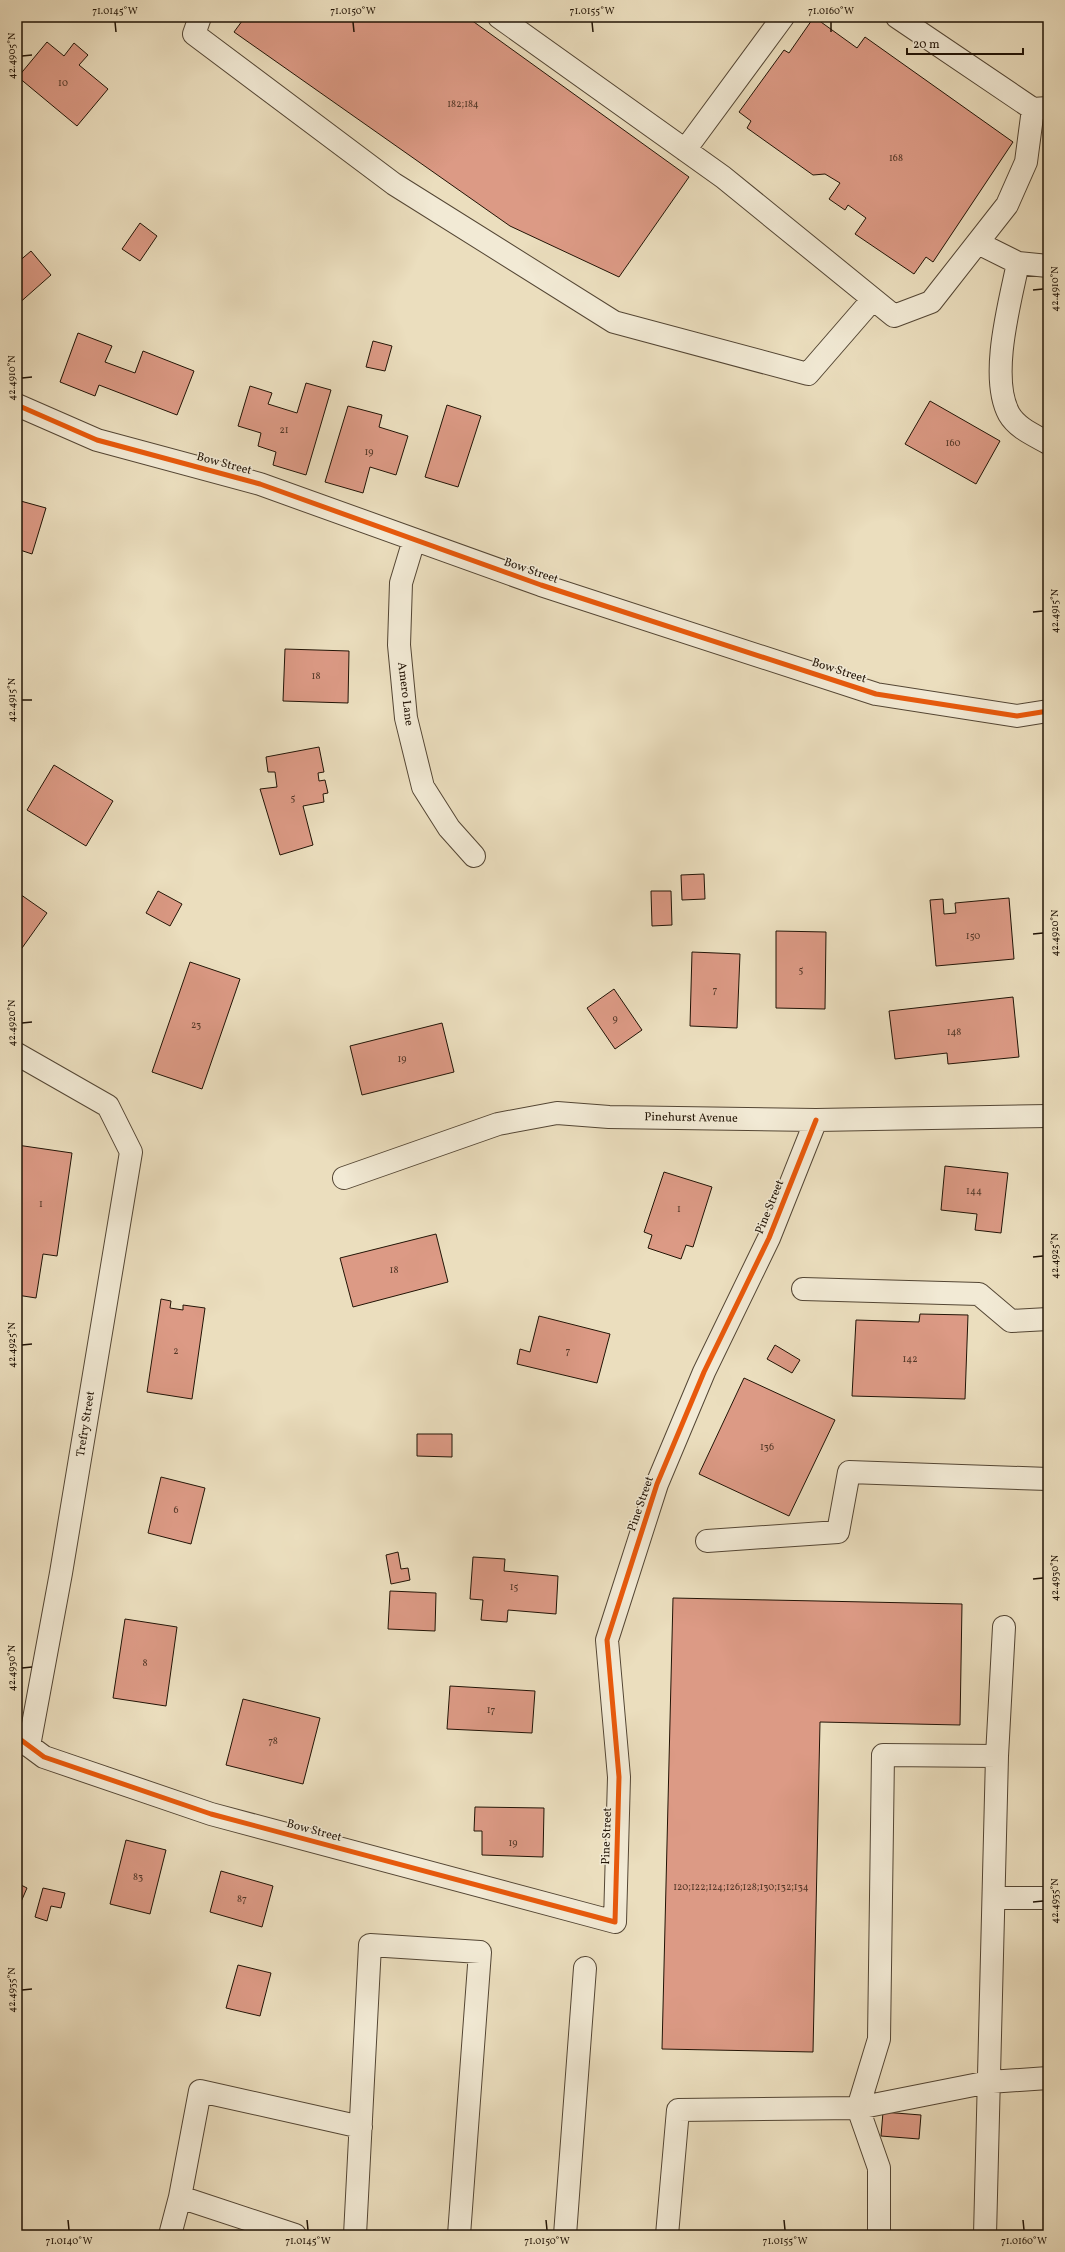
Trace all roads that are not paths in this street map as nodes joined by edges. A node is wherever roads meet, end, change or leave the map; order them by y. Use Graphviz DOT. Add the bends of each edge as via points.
graph roads {
  1 [pos="200,17"];
  2 [pos="499,17"];
  3 [pos="783,17"];
  4 [pos="897,17"];
  5 [pos="1041,109"];
  6 [pos="685,150"];
  7 [pos="978,243"];
  8 [pos="1018,263"];
  9 [pos="1048,266"];
  10 [pos="873,299"];
  11 [pos="17,405"];
  12 [pos="1048,443"];
  13 [pos="414,540"];
  14 [pos="1048,711"];
  15 [pos="474,856"];
  16 [pos="17,1054"];
  17 [pos="1048,1116"];
  18 [pos="816,1120"];
  19 [pos="344,1178"];
  20 [pos="803,1288"];
  21 [pos="1048,1319"];
  22 [pos="1048,1479"];
  23 [pos="707,1541"];
  24 [pos="1004,1627"];
  25 [pos="23,1741"];
  26 [pos="997,1756"];
  27 [pos="994,1898"];
  28 [pos="1048,1898"];
  29 [pos="615,1922"];
  30 [pos="585,1968"];
  31 [pos="1048,2078"];
  32 [pos="989,2082"];
  33 [pos="858,2108"];
  34 [pos="360,2128"];
  35 [pos="180,2197"];
  36 [pos="170,2235"];
  37 [pos="295,2235"];
  38 [pos="355,2235"];
  39 [pos="459,2235"];
  40 [pos="565,2235"];
  41 [pos="667,2235"];
  42 [pos="879,2235"];
  43 [pos="985,2235"];
  1 -- 10 [label="street" via="194,34 394,184 614,322 808,374"];
  2 -- 6 [label="street"];
  3 -- 6 [label="street"];
  4 -- 5 [label="street"];
  5 -- 7 [label="street" via="1026,162 1006,205"];
  6 -- 10 [label="street" via="723,177"];
  7 -- 8 [label="street"];
  7 -- 10 [label="street" via="931,302 894,316"];
  8 -- 9 [label="street"];
  8 -- 12 [label="street" via="1001,346 1002,393 1009,414 1023,429"];
  11 -- 13 [label="street, Bow Street" via="97,440 260,484"];
  13 -- 14 [label="street, Bow Street" via="541,585 876,694 1017,716"];
  13 -- 15 [label="street, Amero Lane" via="401,590 399,645 406,718 423,787 449,828"];
  16 -- 25 [label="street, Trefry Street" via="108,1106 131,1152 61,1573"];
  17 -- 18 [label="street, Pinehurst Avenue"];
  18 -- 19 [label="street, Pinehurst Avenue" via="609,1117 557,1113 498,1124"];
  18 -- 29 [label="street, Pine Street" via="769,1238 704,1372 657,1484 607,1640 619,1777"];
  20 -- 21 [label="street" via="979,1294 1012,1321"];
  22 -- 23 [label="street" via="849,1472 838,1532"];
  24 -- 26 [label="street"];
  25 -- 29 [label="street, Bow Street" via="44,1757 211,1814"];
  26 -- 27 [label="street"];
  26 -- 33 [label="street" via="883,1755 879,2039"];
  27 -- 28 [label="street"];
  27 -- 32 [label="street"];
  30 -- 40 [label="street"];
  31 -- 32 [label="street"];
  32 -- 33 [label="street"];
  32 -- 43 [label="street"];
  33 -- 41 [label="street" via="678,2110"];
  33 -- 42 [label="street" via="879,2168"];
  34 -- 35 [label="street" via="200,2091"];
  34 -- 38 [label="street"];
  34 -- 39 [label="street" via="370,1946 480,1952"];
  35 -- 36 [label="street"];
  35 -- 37 [label="street"];
}
